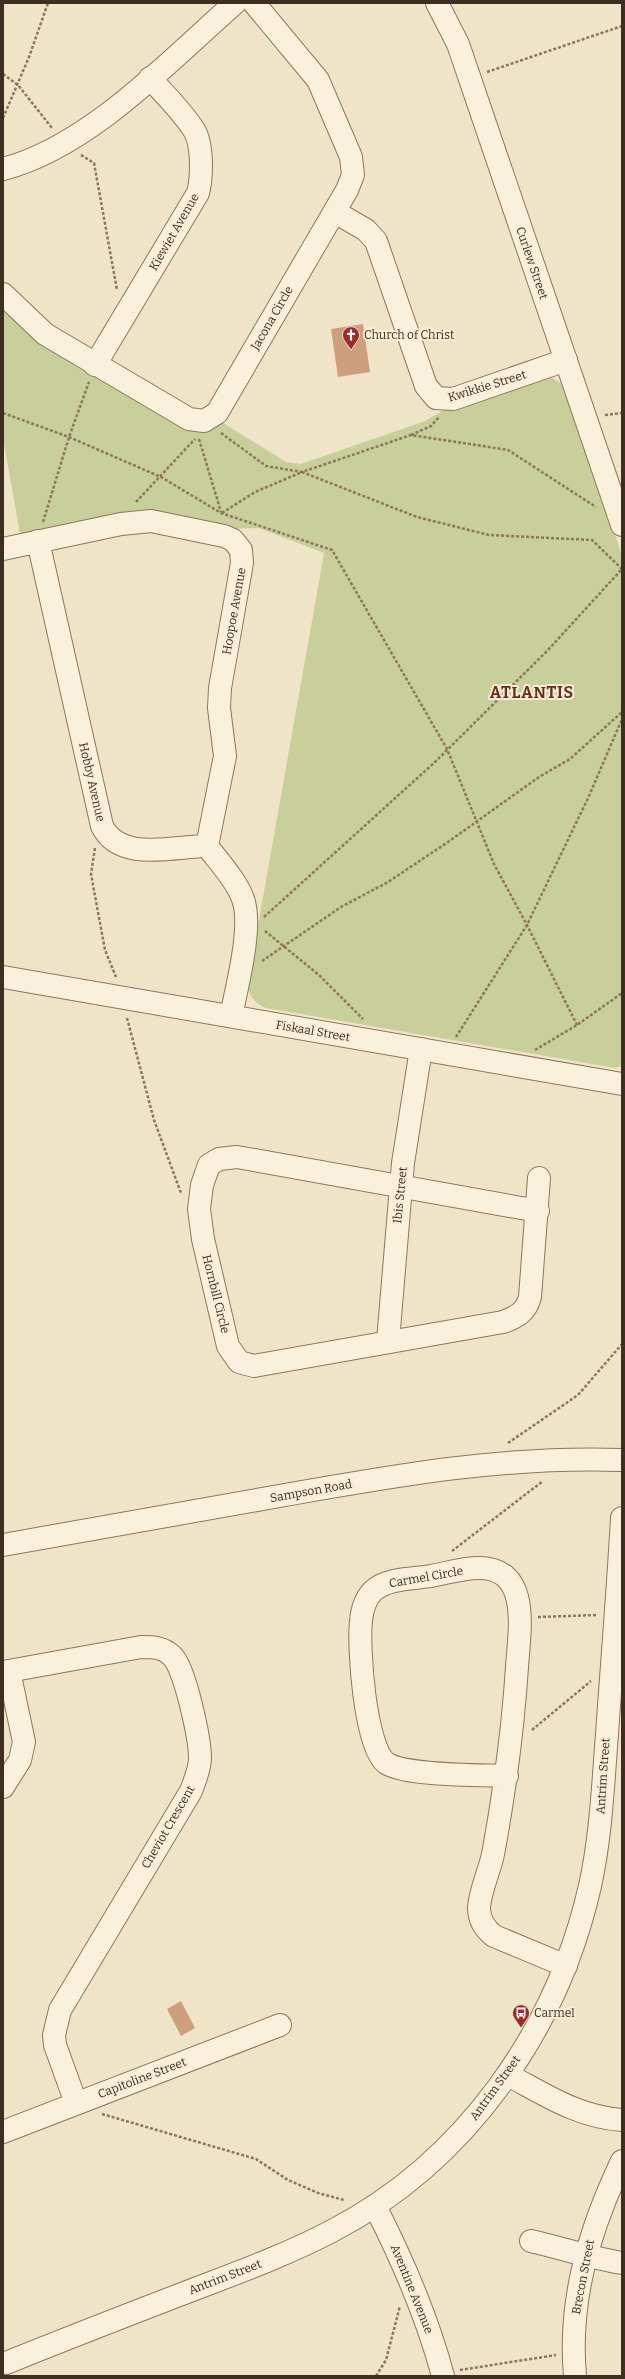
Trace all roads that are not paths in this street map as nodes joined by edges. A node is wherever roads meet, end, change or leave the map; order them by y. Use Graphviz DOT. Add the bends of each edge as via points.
graph roads {
  1 [pos="235,3"];
  2 [pos="254,3"];
  3 [pos="437,3"];
  4 [pos="150,78"];
  5 [pos="3,169"];
  6 [pos="334,212"];
  7 [pos="3,294"];
  8 [pos="566,360"];
  9 [pos="96,365"];
  10 [pos="620,520"];
  11 [pos="38,542"];
  12 [pos="3,549"];
  13 [pos="207,846"];
  14 [pos="3,977"];
  15 [pos="232,1016"];
  16 [pos="421,1049"];
  17 [pos="622,1084"];
  18 [pos="539,1178"];
  19 [pos="401,1187"];
  20 [pos="538,1210"];
  21 [pos="388,1341"];
  22 [pos="622,1460"];
  23 [pos="622,1518"];
  24 [pos="3,1545"];
  25 [pos="6,1671"];
  26 [pos="507,1776"];
  27 [pos="3,1787"];
  28 [pos="566,1966"];
  29 [pos="280,2025"];
  30 [pos="508,2075"];
  31 [pos="76,2104"];
  32 [pos="622,2120"];
  33 [pos="3,2132"];
  34 [pos="622,2161"];
  35 [pos="369,2210"];
  36 [pos="531,2241"];
  37 [pos="585,2253"];
  38 [pos="622,2263"];
  39 [pos="6,2365"];
  40 [pos="443,2375"];
  41 [pos="575,2376"];
  1 -- 4 [label="street"];
  2 -- 6 [label="street, Jacona Circle" via="318,80 351,157 351,183"];
  3 -- 8 [label="street, Curlew Street" via="452,31 469,78"];
  4 -- 5 [label="street" via="74,139 40,156"];
  4 -- 9 [label="street, Kiewiet Avenue" via="195,131 199,143 201,174 198,193"];
  6 -- 8 [label="street, Kwikkie Street" via="366,230 376,241 426,386 436,398 446,400"];
  6 -- 9 [label="street, Jacona Circle" via="217,413 209,419 199,422 189,419"];
  7 -- 9 [label="street" via="45,334"];
  8 -- 10 [label="street, Curlew Street"];
  11 -- 12 [label="street, Hoopoe Avenue"];
  11 -- 13 [label="street, Hobby Avenue" via="102,826 106,834 113,841 128,847 160,850"];
  11 -- 13 [label="street, Hoopoe Avenue" via="120,524 152,521 224,536 238,544 242,563 220,688 219,708 224,756"];
  13 -- 15 [label="street" via="243,898 252,927 239,972"];
  14 -- 15 [label="street, Fiskaal Street"];
  15 -- 16 [label="street, Fiskaal Street"];
  16 -- 17 [label="street, Fiskaal Street"];
  16 -- 19 [label="street, Ibis Street"];
  18 -- 20 [label="street, Hornbill Circle"];
  19 -- 20 [label="street, Hornbill Circle"];
  19 -- 21 [label="street, Ibis Street"];
  19 -- 21 [label="street, Hornbill Circle" via="245,1158 226,1157 209,1165 202,1185 199,1210 203,1239 228,1346 239,1362 254,1366"];
  20 -- 21 [label="street, Hornbill Circle" via="530,1297 522,1313 503,1322"];
  22 -- 24 [label="street, Sampson Road" via="527,1460 436,1470"];
  23 -- 28 [label="street, Antrim Street" via="595,1863 586,1903"];
  25 -- 27 [label="street" via="24,1750"];
  25 -- 31 [label="street, Cheviot Crescent" via="141,1647 165,1650 173,1656 183,1674 198,1740 199,1765 191,1791 60,2010 56,2023 55,2045"];
  26 -- 26 [label="street, Carmel Circle" via="520,1618 518,1596 512,1584 498,1572 479,1568 381,1586 365,1601 361,1619 360,1668 372,1736 380,1756 394,1767 411,1771"];
  26 -- 28 [label="street, Carmel Circle" via="492,1864 479,1906 481,1922 494,1936"];
  28 -- 30 [label="street, Antrim Street" via="538,2025"];
  29 -- 31 [label="street, Capitoline Street"];
  30 -- 32 [label="street" via="577,2111"];
  30 -- 35 [label="street, Antrim Street" via="444,2150"];
  31 -- 33 [label="street, Capitoline Street"];
  34 -- 37 [label="street, Brecon Street" via="603,2200"];
  35 -- 39 [label="street, Antrim Street" via="333,2231 272,2259"];
  35 -- 40 [label="street, Aventine Avenue" via="404,2263"];
  36 -- 37 [label="street"];
  37 -- 38 [label="street"];
  37 -- 41 [label="street, Brecon Street" via="574,2325"];
}
